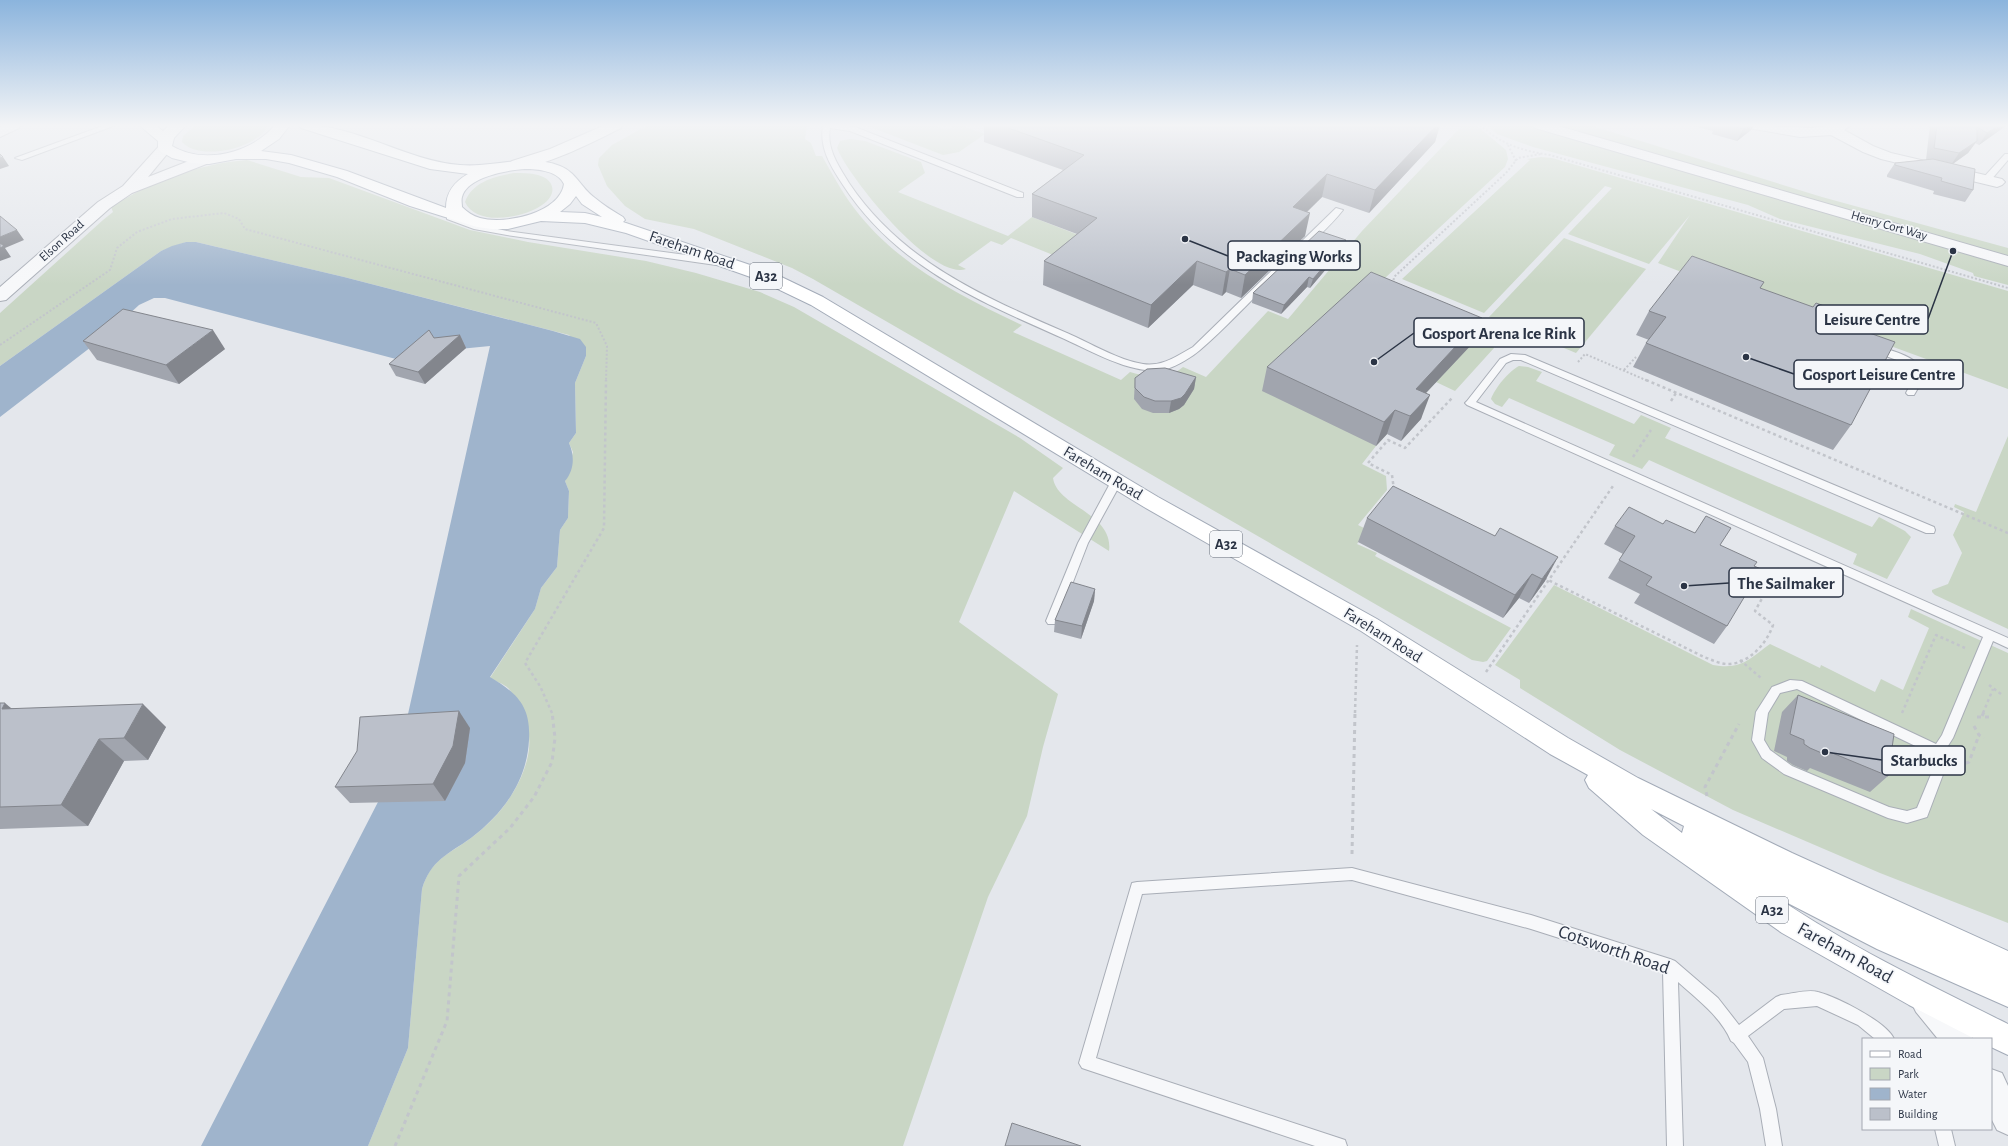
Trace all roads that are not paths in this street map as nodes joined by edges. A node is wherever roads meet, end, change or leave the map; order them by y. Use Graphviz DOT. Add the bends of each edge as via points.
graph roads {
  1 [pos="136,178"];
  2 [pos="156,178"];
  3 [pos="353,178"];
  4 [pos="472,178"];
  5 [pos="569,178"];
  6 [pos="843,178"];
  7 [pos="978,178"];
  8 [pos="1724,178"];
  9 [pos="1985,178"];
  10 [pos="1992,180"];
  11 [pos="126,190"];
  12 [pos="1020,195"];
  13 [pos="416,203"];
  14 [pos="1339,210"];
  15 [pos="539,216"];
  16 [pos="469,220"];
  17 [pos="631,229"];
  18 [pos="2008,261"];
  19 [pos="733,264"];
  20 [pos="0,296"];
  21 [pos="1866,346"];
  22 [pos="1911,394"];
  23 [pos="1117,481"];
  24 [pos="1930,530"];
  25 [pos="1052,620"];
  26 [pos="1990,635"];
  27 [pos="2008,643"];
  28 [pos="1560,746"];
  29 [pos="1938,751"];
  30 [pos="1629,786"];
  31 [pos="1670,966"];
  32 [pos="2008,966"];
  33 [pos="2008,992"];
  34 [pos="1919,995"];
  35 [pos="1736,1036"];
  36 [pos="1886,1038"];
  37 [pos="1957,1038"];
  38 [pos="2008,1040"];
  39 [pos="1992,1086"];
  40 [pos="2008,1119"];
  41 [pos="1943,1130"];
  42 [pos="1339,1146"];
  43 [pos="1675,1146"];
  44 [pos="1774,1146"];
  45 [pos="1947,1146"];
  1 -- 11 [label="street, Elson Road"];
  2 -- 11 [label="street, Elson Road"];
  3 -- 13 [label="main road"];
  4 -- 16 [label="main road" via="454,198 454,208 462,217"];
  5 -- 15 [label="main road" via="571,190 563,202"];
  5 -- 17 [label="main road, Fareham Road / A32" via="583,197 595,207"];
  6 -- 14 [label="lane" via="870,218 904,248 953,282 987,301 1143,367 1155,368 1166,366 1196,349"];
  7 -- 12 [label="lane"];
  8 -- 18 [label="street, Henry Cort Way"];
  9 -- 10 [label="street"];
  11 -- 20 [label="street, Elson Road" via="90,216"];
  13 -- 16 [label="main road"];
  13 -- 19 [label="lane" via="464,223 493,231"];
  15 -- 16 [label="main road" via="502,224 484,224"];
  15 -- 17 [label="main road, Fareham Road / A32" via="585,218"];
  17 -- 19 [label="main road, Fareham Road / A32"];
  19 -- 23 [label="main road, Fareham Road / A32" via="766,276 817,301"];
  21 -- 22 [label="lane" via="1917,367 1921,373"];
  23 -- 25 [label="lane" via="1083,543"];
  23 -- 28 [label="main road, Fareham Road / A32" via="1358,619"];
  24 -- 26 [label="lane" via="1530,360 1511,357 1503,361 1470,403"];
  26 -- 27 [label="lane"];
  26 -- 29 [label="lane" via="1947,738"];
  28 -- 30 [label="main road, Fareham Road / A32"];
  28 -- 34 [label="main road, Fareham Road / A32" via="1652,827 1786,919"];
  29 -- 29 [label="lane" via="1938,772 1922,813 1907,817 1888,812 1788,770 1766,754 1758,740 1762,712 1776,690 1798,684"];
  30 -- 32 [label="main road, Fareham Road / A32" via="1782,862"];
  30 -- 33 [label="main road, A32" via="1712,844 1860,928"];
  31 -- 35 [label="lane, Cotsworth Road" via="1712,1004"];
  31 -- 42 [label="lane, Cotsworth Road" via="1531,922 1352,874 1137,888 1087,1063"];
  31 -- 43 [label="lane"];
  34 -- 37 [label="street"];
  34 -- 38 [label="main road, Fareham Road / A32"];
  35 -- 36 [label="lane" via="1781,1002 1817,999 1863,1020"];
  35 -- 44 [label="lane, Cotsworth Road" via="1755,1058"];
  39 -- 40 [label="street"];
  41 -- 45 [label="lane"];
}
